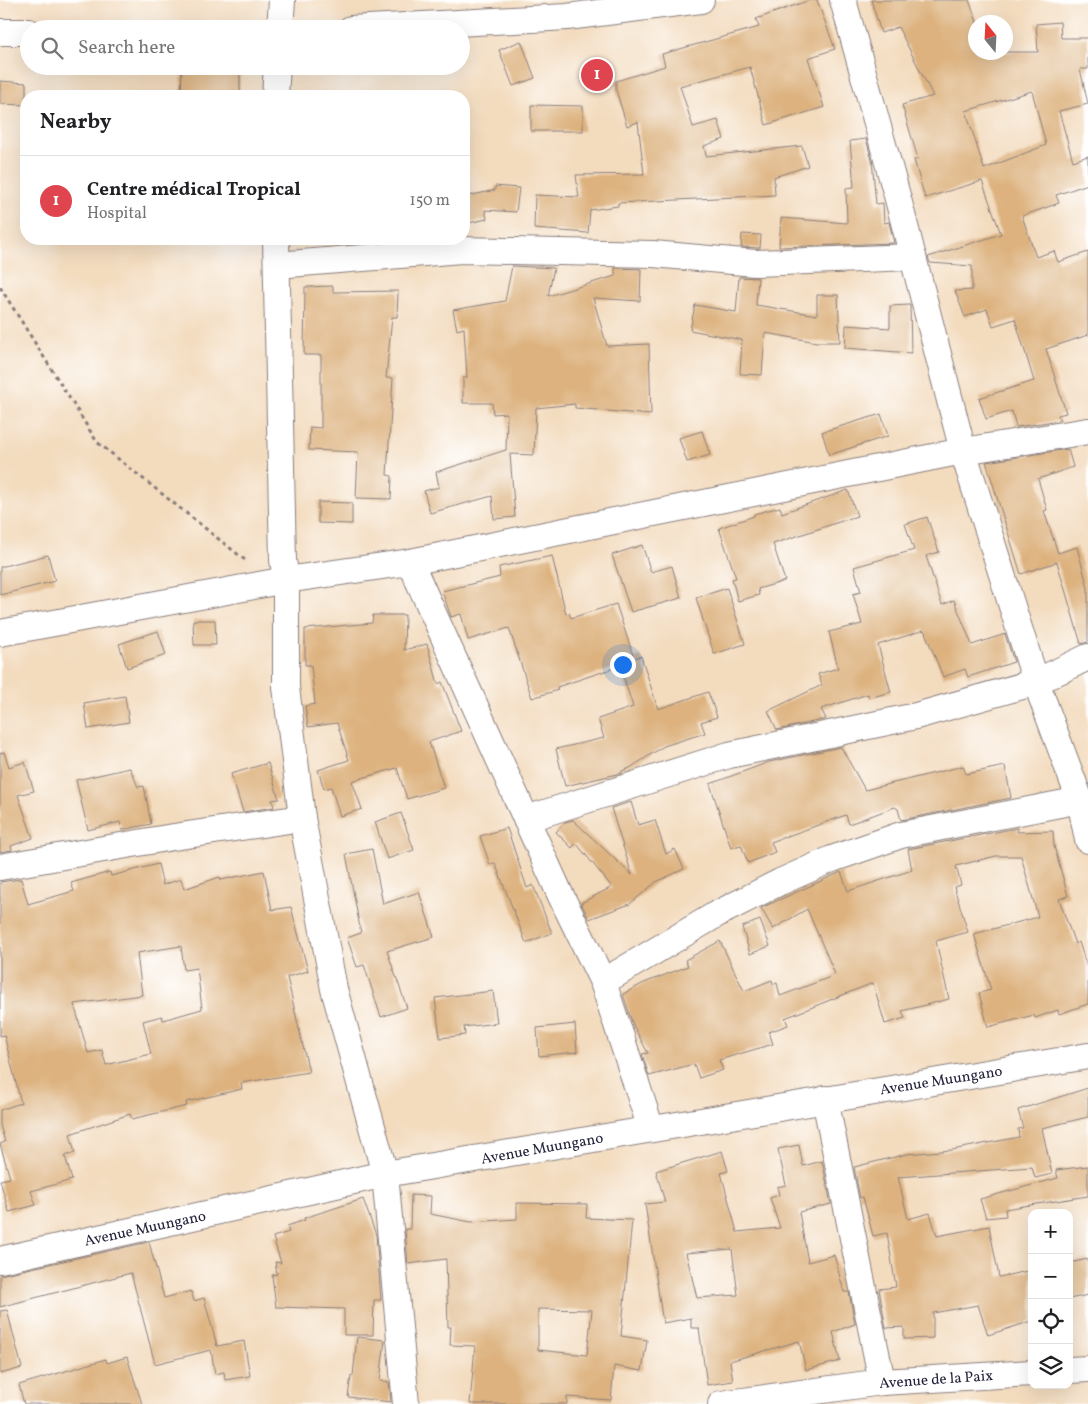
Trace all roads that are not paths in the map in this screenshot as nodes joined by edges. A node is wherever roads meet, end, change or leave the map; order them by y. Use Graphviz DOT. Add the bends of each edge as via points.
graph roads {
  1 [pos="282,0"];
  2 [pos="701,0"];
  3 [pos="843,0"];
  4 [pos="281,20"];
  5 [pos="470,22"];
  6 [pos="0,32"];
  7 [pos="20,32"];
  8 [pos="276,75"];
  9 [pos="275,90"];
  10 [pos="276,245"];
  11 [pos="913,257"];
  12 [pos="277,265"];
  13 [pos="1088,431"];
  14 [pos="963,451"];
  15 [pos="410,562"];
  16 [pos="286,580"];
  17 [pos="0,633"];
  18 [pos="1088,657"];
  19 [pos="1036,682"];
  20 [pos="1080,800"];
  21 [pos="302,818"];
  22 [pos="526,819"];
  23 [pos="1088,840"];
  24 [pos="0,867"];
  25 [pos="603,982"];
  26 [pos="1088,1056"];
  27 [pos="824,1099"];
  28 [pos="651,1129"];
  29 [pos="385,1174"];
  30 [pos="0,1260"];
  31 [pos="1088,1369"];
  32 [pos="1073,1370"];
  33 [pos="1028,1373"];
  34 [pos="882,1382"];
  35 [pos="406,1404"];
  36 [pos="721,1404"];
  1 -- 4 [label="street"];
  2 -- 5 [label="street" via="567,17"];
  3 -- 11 [label="street"];
  6 -- 7 [label="street"];
  8 -- 9 [label="street"];
  10 -- 12 [label="street"];
  11 -- 12 [label="street" via="755,263 652,254 461,250"];
  11 -- 14 [label="street"];
  12 -- 16 [label="street"];
  13 -- 14 [label="street"];
  14 -- 15 [label="street"];
  14 -- 19 [label="street"];
  15 -- 16 [label="street"];
  15 -- 22 [label="street"];
  16 -- 17 [label="street"];
  16 -- 21 [label="street" via="286,687"];
  18 -- 19 [label="street"];
  19 -- 20 [label="street"];
  19 -- 22 [label="street" via="916,716 729,755"];
  20 -- 23 [label="street"];
  20 -- 25 [label="street" via="901,835 832,859 718,914"];
  21 -- 24 [label="street"];
  21 -- 29 [label="street" via="334,989"];
  22 -- 25 [label="street"];
  25 -- 28 [label="street"];
  26 -- 27 [label="street, Avenue Muungano"];
  27 -- 28 [label="street, Avenue Muungano"];
  27 -- 34 [label="street"];
  28 -- 29 [label="street, Avenue Muungano"];
  29 -- 30 [label="street, Avenue Muungano"];
  29 -- 35 [label="street"];
  31 -- 32 [label="street"];
  33 -- 34 [label="street, Avenue de la Paix"];
  34 -- 36 [label="street, Avenue de la Paix"];
}
